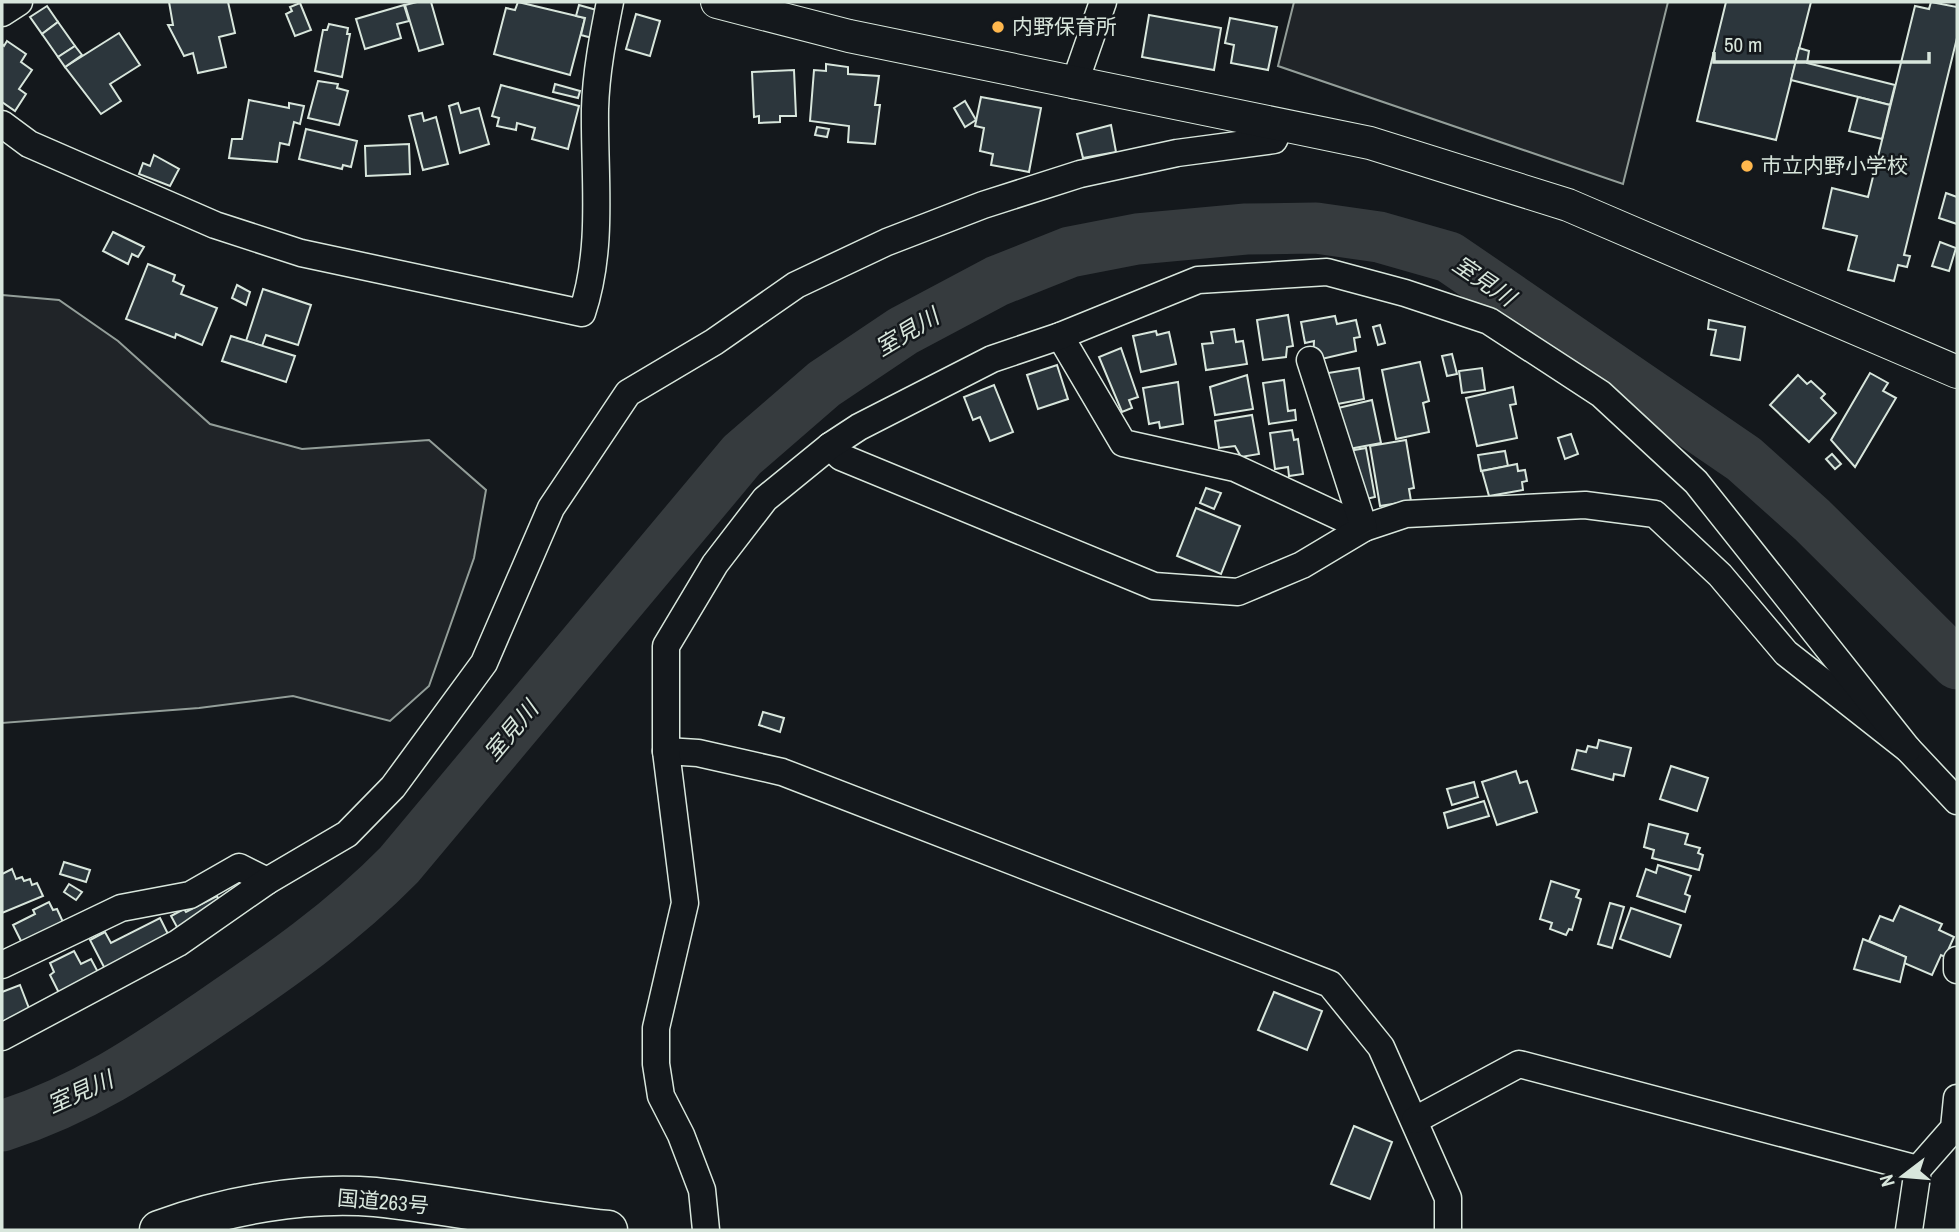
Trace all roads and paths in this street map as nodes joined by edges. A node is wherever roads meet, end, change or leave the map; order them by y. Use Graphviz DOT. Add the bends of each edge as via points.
graph roads {
  1 [pos="19,2"];
  2 [pos="610,2"];
  3 [pos="717,2"];
  4 [pos="1103,2"];
  5 [pos="2,13"];
  6 [pos="1074,85"];
  7 [pos="1282,123"];
  8 [pos="2,124"];
  9 [pos="1060,336"];
  10 [pos="1310,360"];
  11 [pos="1957,372"];
  12 [pos="830,446"];
  13 [pos="1364,528"];
  14 [pos="1908,749"];
  15 [pos="666,751"];
  16 [pos="1957,801"];
  17 [pos="267,881"];
  18 [pos="5,954"];
  19 [pos="1957,960"];
  20 [pos="1957,970"];
  21 [pos="2,1037"];
  22 [pos="1956,1113"];
  23 [pos="1415,1120"];
  24 [pos="1918,1169"];
  25 [pos="556,1228"];
  26 [pos="159,1230"];
  27 [pos="608,1230"];
  28 [pos="706,1230"];
  29 [pos="1448,1230"];
  30 [pos="1909,1230"];
  1 -- 5 [label="street"];
  2 -- 8 [label="street" via="599,53 595,106 597,244 582,313 301,253 215,226 29,144"];
  3 -- 6 [label="street"];
  4 -- 6 [label="street"];
  6 -- 7 [label="street"];
  7 -- 11 [label="street" via="1370,143 1568,205"];
  7 -- 17 [label="street" via="1274,140 1177,153 1080,174 887,242 796,285 714,342 628,393 551,508 484,663 393,787 347,834"];
  9 -- 12 [label="street" via="992,359"];
  9 -- 13 [label="street" via="1123,443 1235,468"];
  9 -- 14 [label="street" via="1198,280 1327,272 1489,321 1601,394 1696,482"];
  10 -- 13 [label="street"];
  12 -- 13 [label="street" via="841,457 1154,586 1238,592 1302,565"];
  12 -- 15 [label="street" via="765,499 715,564 666,646"];
  13 -- 14 [label="street" via="1406,514 1572,506 1655,514 1720,575 1786,653"];
  14 -- 16 [label="street"];
  15 -- 23 [label="street" via="698,753 782,772 1330,984 1381,1047"];
  15 -- 28 [label="street" via="685,903 656,1028 656,1064 661,1096 702,1190"];
  17 -- 18 [label="street" via="240,867 190,895 121,908"];
  17 -- 21 [label="street" via="178,943"];
  19 -- 20 [label="street"];
  22 -- 24 [label="street" via="1954,1128"];
  23 -- 24 [label="street" via="1519,1065"];
  23 -- 29 [label="street" via="1448,1198"];
  24 -- 30 [label="street"];
  25 -- 26 [label="highway, 国道263号" via="373,1197 303,1198 236,1209"];
  25 -- 27 [label="highway, 国道263号"];
}
